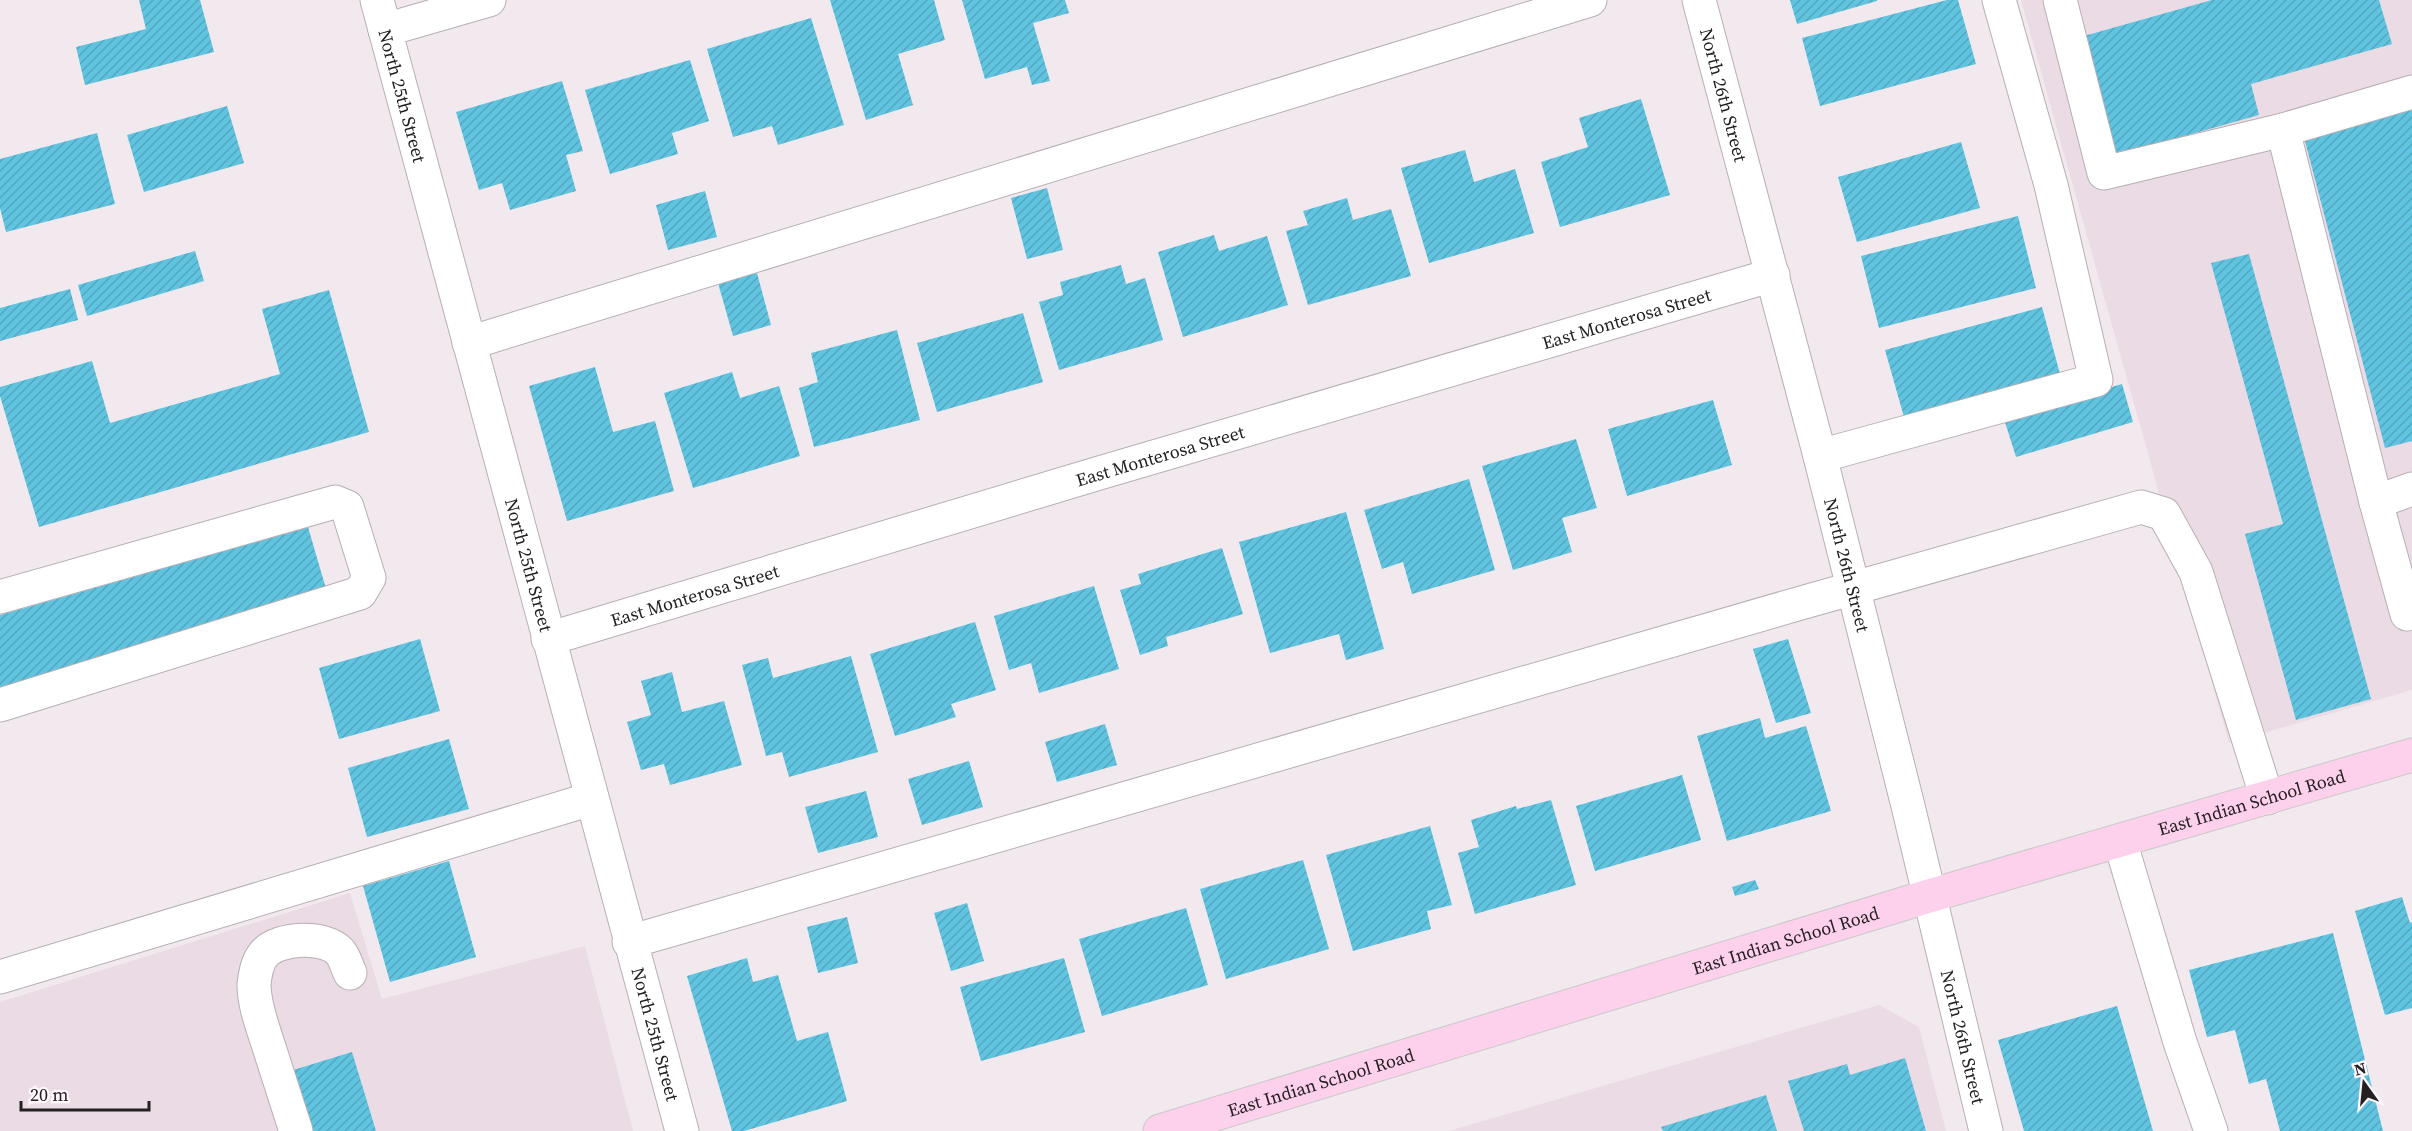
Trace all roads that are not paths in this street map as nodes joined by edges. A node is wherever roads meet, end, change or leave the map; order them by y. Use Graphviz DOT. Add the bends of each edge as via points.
graph roads {
  1 [pos="489,0"];
  2 [pos="1590,0"];
  3 [pos="1699,0"];
  4 [pos="1999,0"];
  5 [pos="2062,0"];
  6 [pos="381,15"];
  7 [pos="2412,92"];
  8 [pos="2283,130"];
  9 [pos="1773,275"];
  10 [pos="469,343"];
  11 [pos="1820,456"];
  12 [pos="2412,489"];
  13 [pos="2376,502"];
  14 [pos="1853,588"];
  15 [pos="0,597"];
  16 [pos="2410,619"];
  17 [pos="548,639"];
  18 [pos="0,705"];
  19 [pos="2412,756"];
  20 [pos="2267,798"];
  21 [pos="591,799"];
  22 [pos="2120,841"];
  23 [pos="1929,896"];
  24 [pos="629,942"];
  25 [pos="350,974"];
  26 [pos="0,977"];
  27 [pos="296,1131"];
  28 [pos="681,1131"];
  29 [pos="1160,1131"];
  30 [pos="1986,1131"];
  31 [pos="2211,1131"];
  1 -- 6 [label="street"];
  2 -- 10 [label="street"];
  3 -- 9 [label="street, North 26th Street"];
  4 -- 11 [label="street" via="2051,185 2096,380"];
  5 -- 8 [label="street" via="2104,173"];
  6 -- 10 [label="street, North 25th Street"];
  7 -- 8 [label="street"];
  8 -- 13 [label="street"];
  9 -- 11 [label="street, North 26th Street"];
  9 -- 17 [label="street, East Monterosa Street"];
  10 -- 17 [label="street, North 25th Street"];
  11 -- 14 [label="street, North 26th Street"];
  12 -- 13 [label="street"];
  13 -- 16 [label="street"];
  14 -- 20 [label="street" via="2141,507 2164,514 2196,572"];
  14 -- 23 [label="street, North 26th Street"];
  14 -- 24 [label="street"];
  15 -- 18 [label="street" via="335,502 347,507 369,578 360,592"];
  17 -- 21 [label="street, North 25th Street"];
  19 -- 20 [label="main road, East Indian School Road"];
  20 -- 22 [label="main road, East Indian School Road"];
  21 -- 24 [label="street, North 25th Street"];
  21 -- 26 [label="street"];
  22 -- 23 [label="main road, East Indian School Road"];
  22 -- 31 [label="street"];
  23 -- 29 [label="main road, East Indian School Road"];
  23 -- 30 [label="street, North 26th Street"];
  24 -- 28 [label="street, North 25th Street"];
  25 -- 27 [label="street" via="341,953 315,940 277,945 264,953 257,967 254,986 261,1022"];
}
